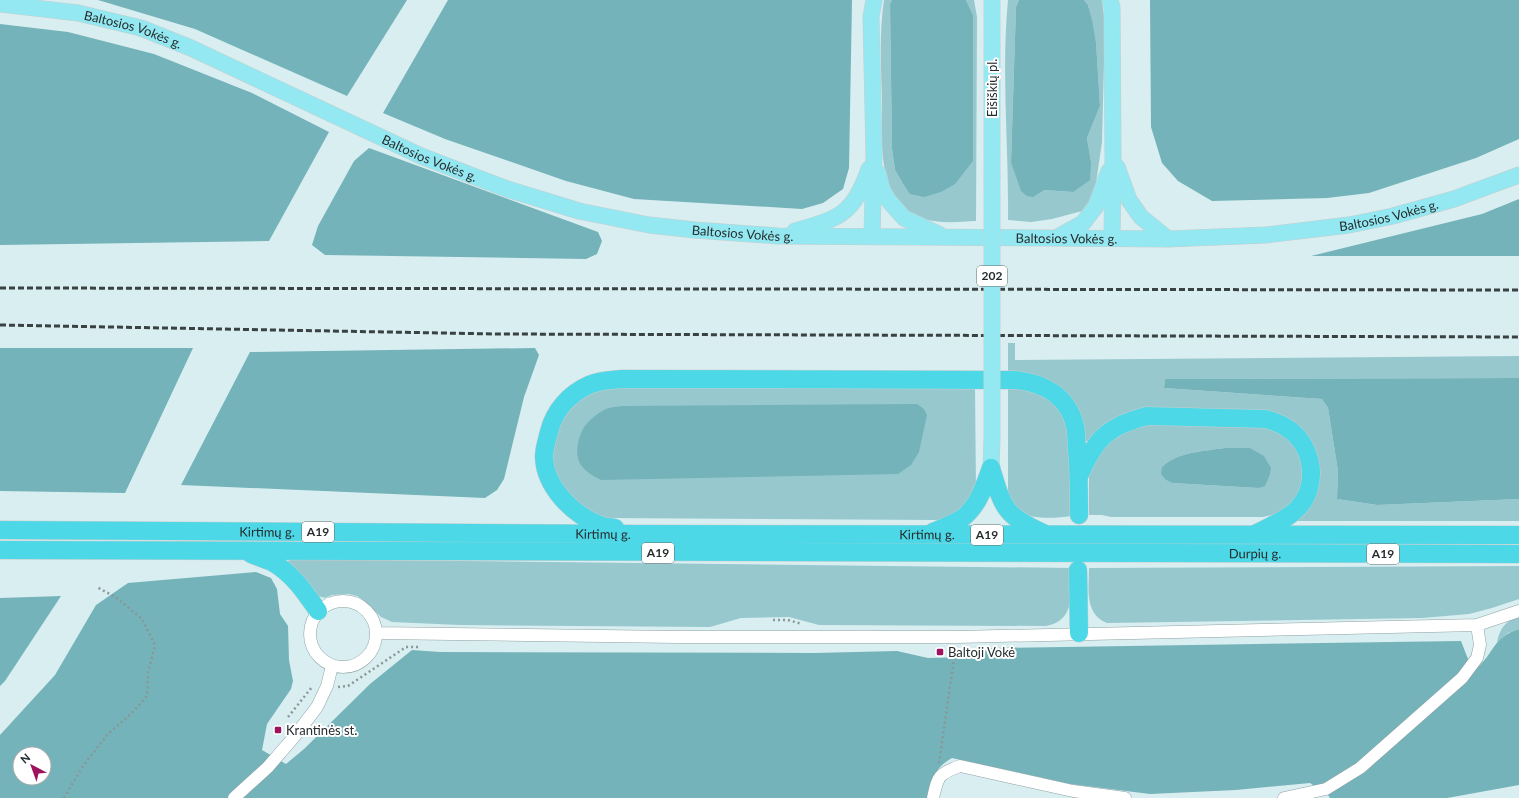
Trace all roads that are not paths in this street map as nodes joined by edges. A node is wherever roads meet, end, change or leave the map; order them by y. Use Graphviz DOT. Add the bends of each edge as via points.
graph roads {
  1 [pos="874,0"];
  2 [pos="981,0"];
  3 [pos="992,0"];
  4 [pos="1000,0"];
  5 [pos="1110,0"];
  6 [pos="6,3"];
  7 [pos="992,35"];
  8 [pos="874,154"];
  9 [pos="1113,158"];
  10 [pos="1519,175"];
  11 [pos="778,236"];
  12 [pos="872,236"];
  13 [pos="945,238"];
  14 [pos="1057,238"];
  15 [pos="1112,238"];
  16 [pos="1168,239"];
  17 [pos="991,468"];
  18 [pos="1079,476"];
  19 [pos="1079,515"];
  20 [pos="0,530"];
  21 [pos="637,534"];
  22 [pos="1045,534"];
  23 [pos="928,535"];
  24 [pos="1254,535"];
  25 [pos="1519,535"];
  26 [pos="0,550"];
  27 [pos="245,551"];
  28 [pos="990,553"];
  29 [pos="1519,554"];
  30 [pos="1078,570"];
  31 [pos="1519,610"];
  32 [pos="318,611"];
  33 [pos="1477,625"];
  34 [pos="376,633"];
  35 [pos="1080,634"];
  36 [pos="332,666"];
  37 [pos="234,798"];
  38 [pos="933,798"];
  39 [pos="1126,798"];
  40 [pos="1284,798"];
  1 -- 8 [label="main road" via="871,17"];
  2 -- 7 [label="main road"];
  3 -- 7 [label="main road, Eišiškių pl. / 202"];
  4 -- 7 [label="main road"];
  5 -- 9 [label="main road"];
  6 -- 11 [label="main road, Baltosios Vokės g." via="78,13 141,28 191,48 421,156 507,189 572,209 649,225"];
  7 -- 17 [label="main road, Eišiškių pl. / 202, bridge"];
  8 -- 11 [label="main road" via="862,188 849,209 829,221"];
  8 -- 12 [label="main road"];
  8 -- 13 [label="main road" via="882,190 889,201 904,218"];
  9 -- 14 [label="main road" via="1096,206 1083,223"];
  9 -- 15 [label="main road"];
  9 -- 16 [label="main road" via="1129,200 1141,217"];
  10 -- 16 [label="main road, Baltosios Vokės g." via="1454,200 1348,225 1266,235"];
  11 -- 12 [label="main road, Baltosios Vokės g."];
  12 -- 13 [label="main road, Baltosios Vokės g."];
  13 -- 14 [label="main road, Baltosios Vokės g."];
  14 -- 15 [label="main road, Baltosios Vokės g."];
  15 -- 16 [label="main road, Baltosios Vokės g."];
  17 -- 22 [label="highway" via="999,496 1009,511 1022,523"];
  17 -- 23 [label="highway" via="980,496 969,513"];
  18 -- 19 [label="highway"];
  18 -- 21 [label="highway" via="1075,426 1070,412 1055,393 1030,382 606,380 576,392 556,413 546,442 546,469 560,496 583,516 600,525"];
  18 -- 24 [label="highway" via="1089,454 1107,432 1131,420 1147,416 1265,419 1278,422 1299,438 1311,464 1312,478 1306,496 1292,514"];
  20 -- 21 [label="highway, Kirtimų g. / A19"];
  21 -- 23 [label="highway, Kirtimų g. / A19"];
  22 -- 23 [label="highway, Kirtimų g. / A19"];
  22 -- 24 [label="highway, Kirtimų g. / A19"];
  24 -- 25 [label="highway, Durpių g. / A19"];
  26 -- 27 [label="highway, Kirtimų g. / A19"];
  27 -- 28 [label="highway, Kirtimų g. / A19"];
  27 -- 32 [label="highway" via="284,570 303,589"];
  28 -- 29 [label="highway, Durpių g. / A19"];
  30 -- 35 [label="highway"];
  31 -- 33 [label="street"];
  32 -- 34 [label="street" via="331,602 356,602 374,620"];
  32 -- 36 [label="street" via="310,626 312,648 321,660"];
  33 -- 35 [label="street"];
  33 -- 40 [label="street" via="1480,645 1477,658 1462,678 1360,768 1326,789"];
  34 -- 35 [label="street" via="678,637 951,637"];
  34 -- 36 [label="street" via="374,647 362,661 352,666"];
  36 -- 37 [label="street" via="327,686 317,707 268,767"];
  38 -- 39 [label="street" via="937,779 946,771 960,766 1072,791"];
}
